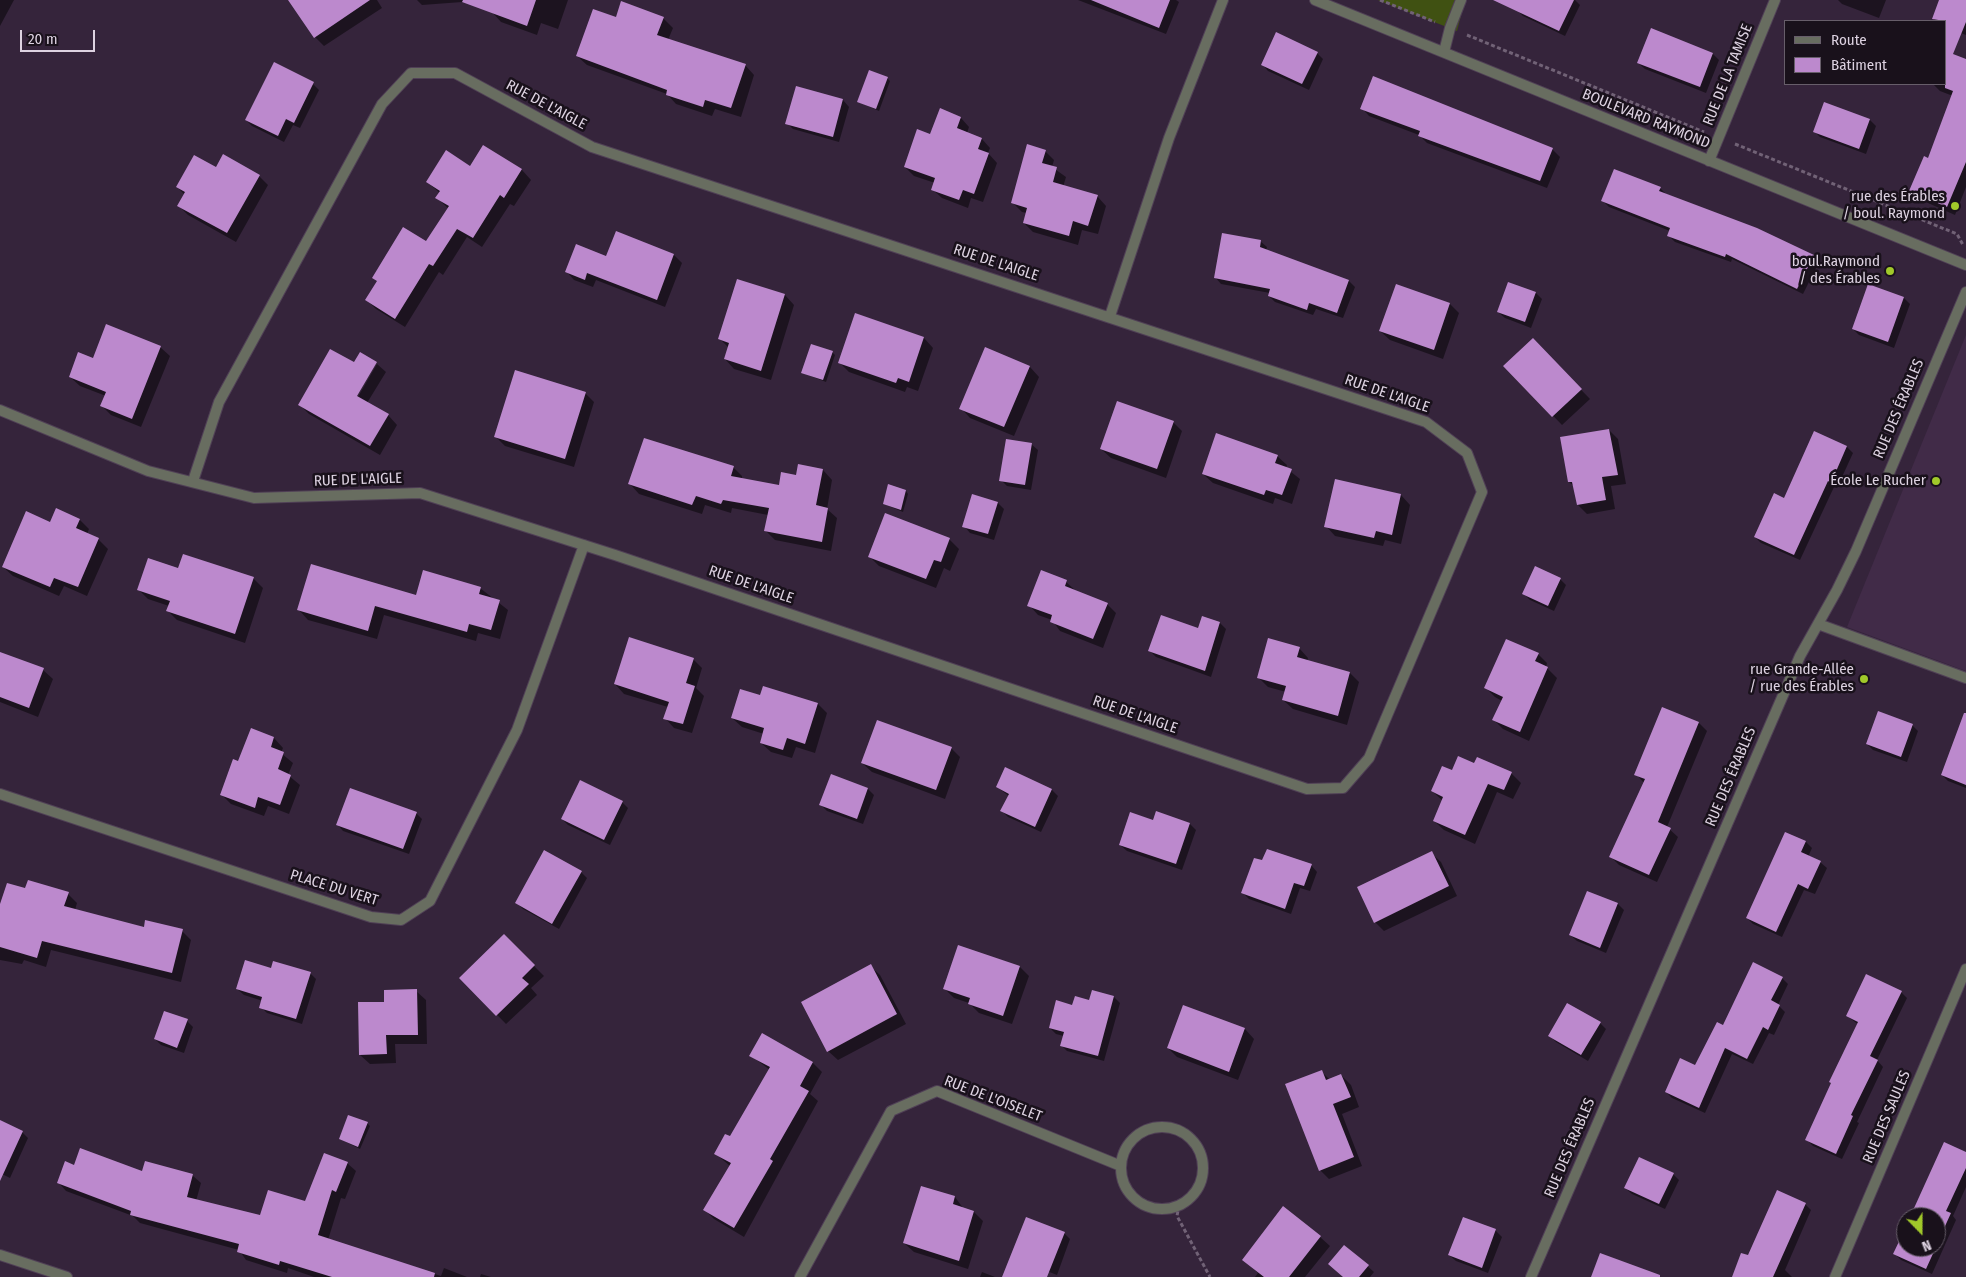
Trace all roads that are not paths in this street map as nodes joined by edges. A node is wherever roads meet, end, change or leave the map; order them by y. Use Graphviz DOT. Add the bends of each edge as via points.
graph roads {
  1 [pos="1223,0"];
  2 [pos="1315,0"];
  3 [pos="1461,0"];
  4 [pos="1775,0"];
  5 [pos="1444,52"];
  6 [pos="1708,161"];
  7 [pos="1966,265"];
  8 [pos="1966,292"];
  9 [pos="1110,316"];
  10 [pos="0,410"];
  11 [pos="192,481"];
  12 [pos="584,545"];
  13 [pos="1818,624"];
  14 [pos="1966,678"];
  15 [pos="0,794"];
  16 [pos="1966,969"];
  17 [pos="1121,1166"];
  18 [pos="0,1255"];
  19 [pos="66,1277"];
  20 [pos="800,1277"];
  21 [pos="1531,1277"];
  22 [pos="1835,1277"];
  1 -- 9 [label="street" via="1169,138"];
  2 -- 5 [label="street, BOULEVARD RAYMOND"];
  3 -- 5 [label="street"];
  4 -- 6 [label="street, RUE DE LA TAMISE"];
  5 -- 6 [label="street, BOULEVARD RAYMOND"];
  6 -- 7 [label="street, BOULEVARD RAYMOND"];
  8 -- 13 [label="street, RUE DES ÉRABLES" via="1856,551"];
  9 -- 11 [label="street, RUE DE L'AIGLE" via="592,147 455,73 411,74 382,104 219,402"];
  9 -- 12 [label="street, RUE DE L'AIGLE" via="1426,422 1467,453 1482,492 1368,758 1343,788 1307,789"];
  10 -- 11 [label="street, RUE DE L'AIGLE" via="148,471"];
  11 -- 12 [label="street, RUE DE L'AIGLE" via="254,498 420,493"];
  12 -- 15 [label="street, PLACE DU VERT" via="517,730 430,901 401,920 371,917"];
  13 -- 14 [label="street"];
  13 -- 21 [label="street, RUE DES ÉRABLES" via="1800,656"];
  16 -- 22 [label="street, RUE DES SAULES"];
  17 -- 17 [label="street" via="1130,1142 1141,1133 1166,1127 1179,1130 1190,1138 1198,1148 1203,1173 1199,1186 1190,1197 1179,1205 1158,1208 1139,1202 1129,1192"];
  17 -- 20 [label="street, RUE DE L'OISELET" via="937,1090 891,1111"];
  18 -- 19 [label="street"];
}
